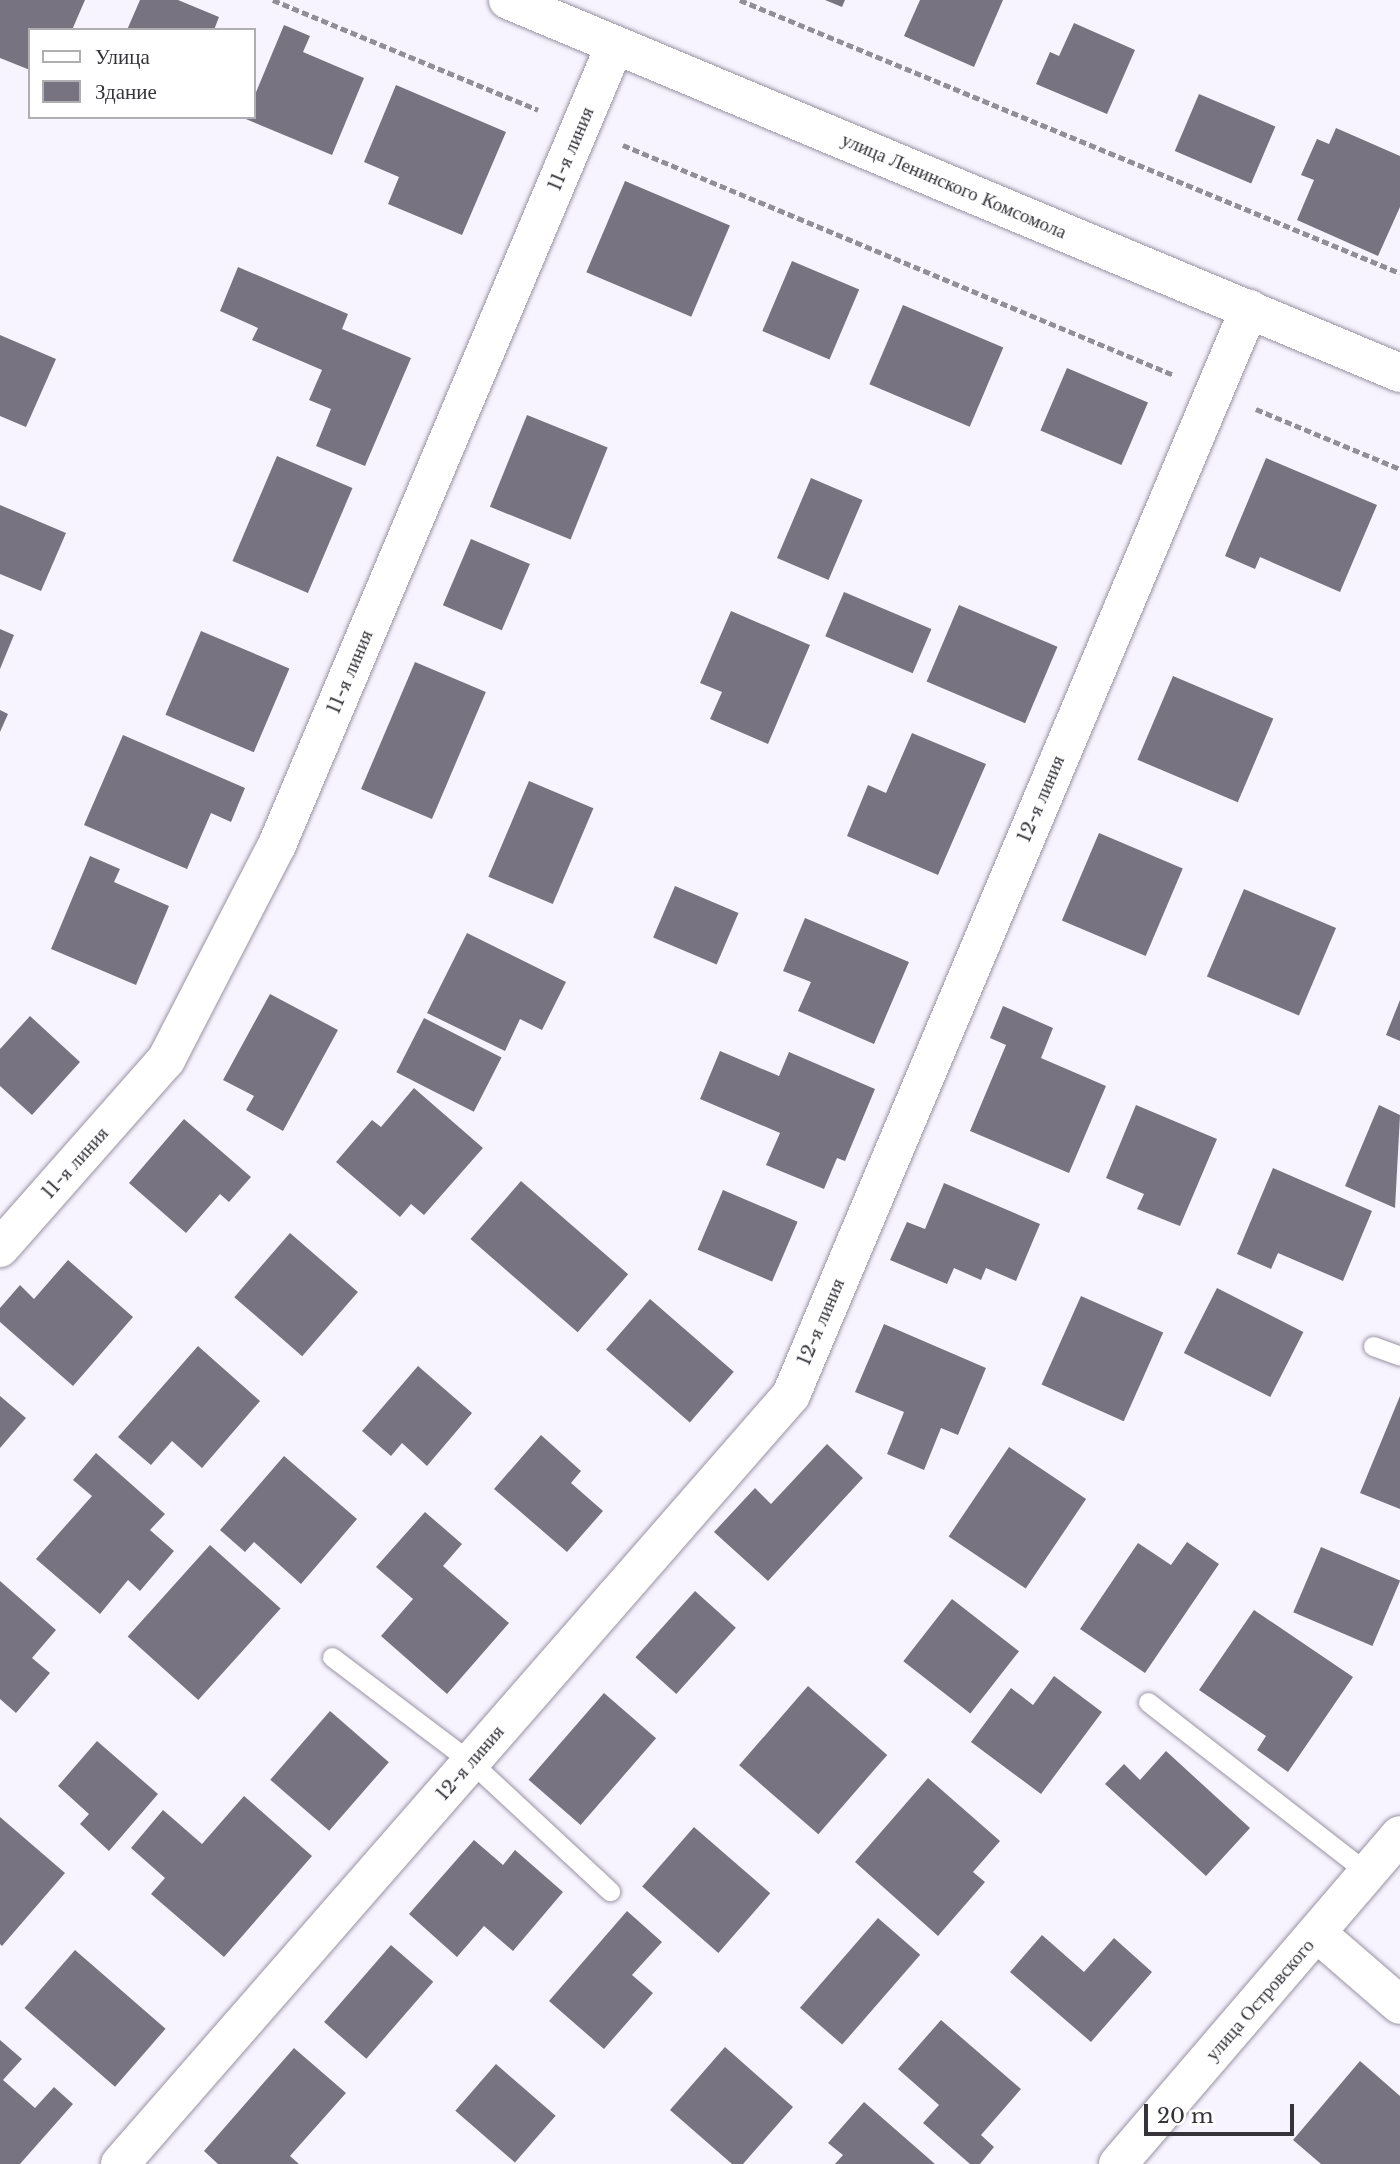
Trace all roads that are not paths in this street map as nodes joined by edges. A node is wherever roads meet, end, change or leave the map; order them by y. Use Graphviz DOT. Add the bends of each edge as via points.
graph roads {
  1 [pos="508,0"];
  2 [pos="615,45"];
  3 [pos="1248,309"];
  4 [pos="1400,373"];
  5 [pos="0,1248"];
  6 [pos="1373,1346"];
  7 [pos="1400,1356"];
  8 [pos="331,1657"];
  9 [pos="1148,1702"];
  10 [pos="471,1762"];
  11 [pos="1400,1835"];
  12 [pos="1368,1873"];
  13 [pos="610,1892"];
  14 [pos="1318,1934"];
  15 [pos="1400,2005"];
  16 [pos="120,2164"];
  17 [pos="1118,2164"];
  1 -- 2 [label="street, улица Ленинского Комсомола"];
  2 -- 3 [label="street, улица Ленинского Комсомола"];
  2 -- 5 [label="street, 11-я линия" via="271,857 166,1060"];
  3 -- 4 [label="street, улица Ленинского Комсомола"];
  3 -- 10 [label="street, 12-я линия" via="791,1395"];
  6 -- 7 [label="lane"];
  8 -- 10 [label="lane"];
  9 -- 12 [label="lane"];
  10 -- 13 [label="lane"];
  10 -- 16 [label="street, 12-я линия"];
  11 -- 12 [label="street, улица Островского"];
  12 -- 14 [label="street, улица Островского"];
  14 -- 15 [label="street"];
  14 -- 17 [label="street, улица Островского"];
}
